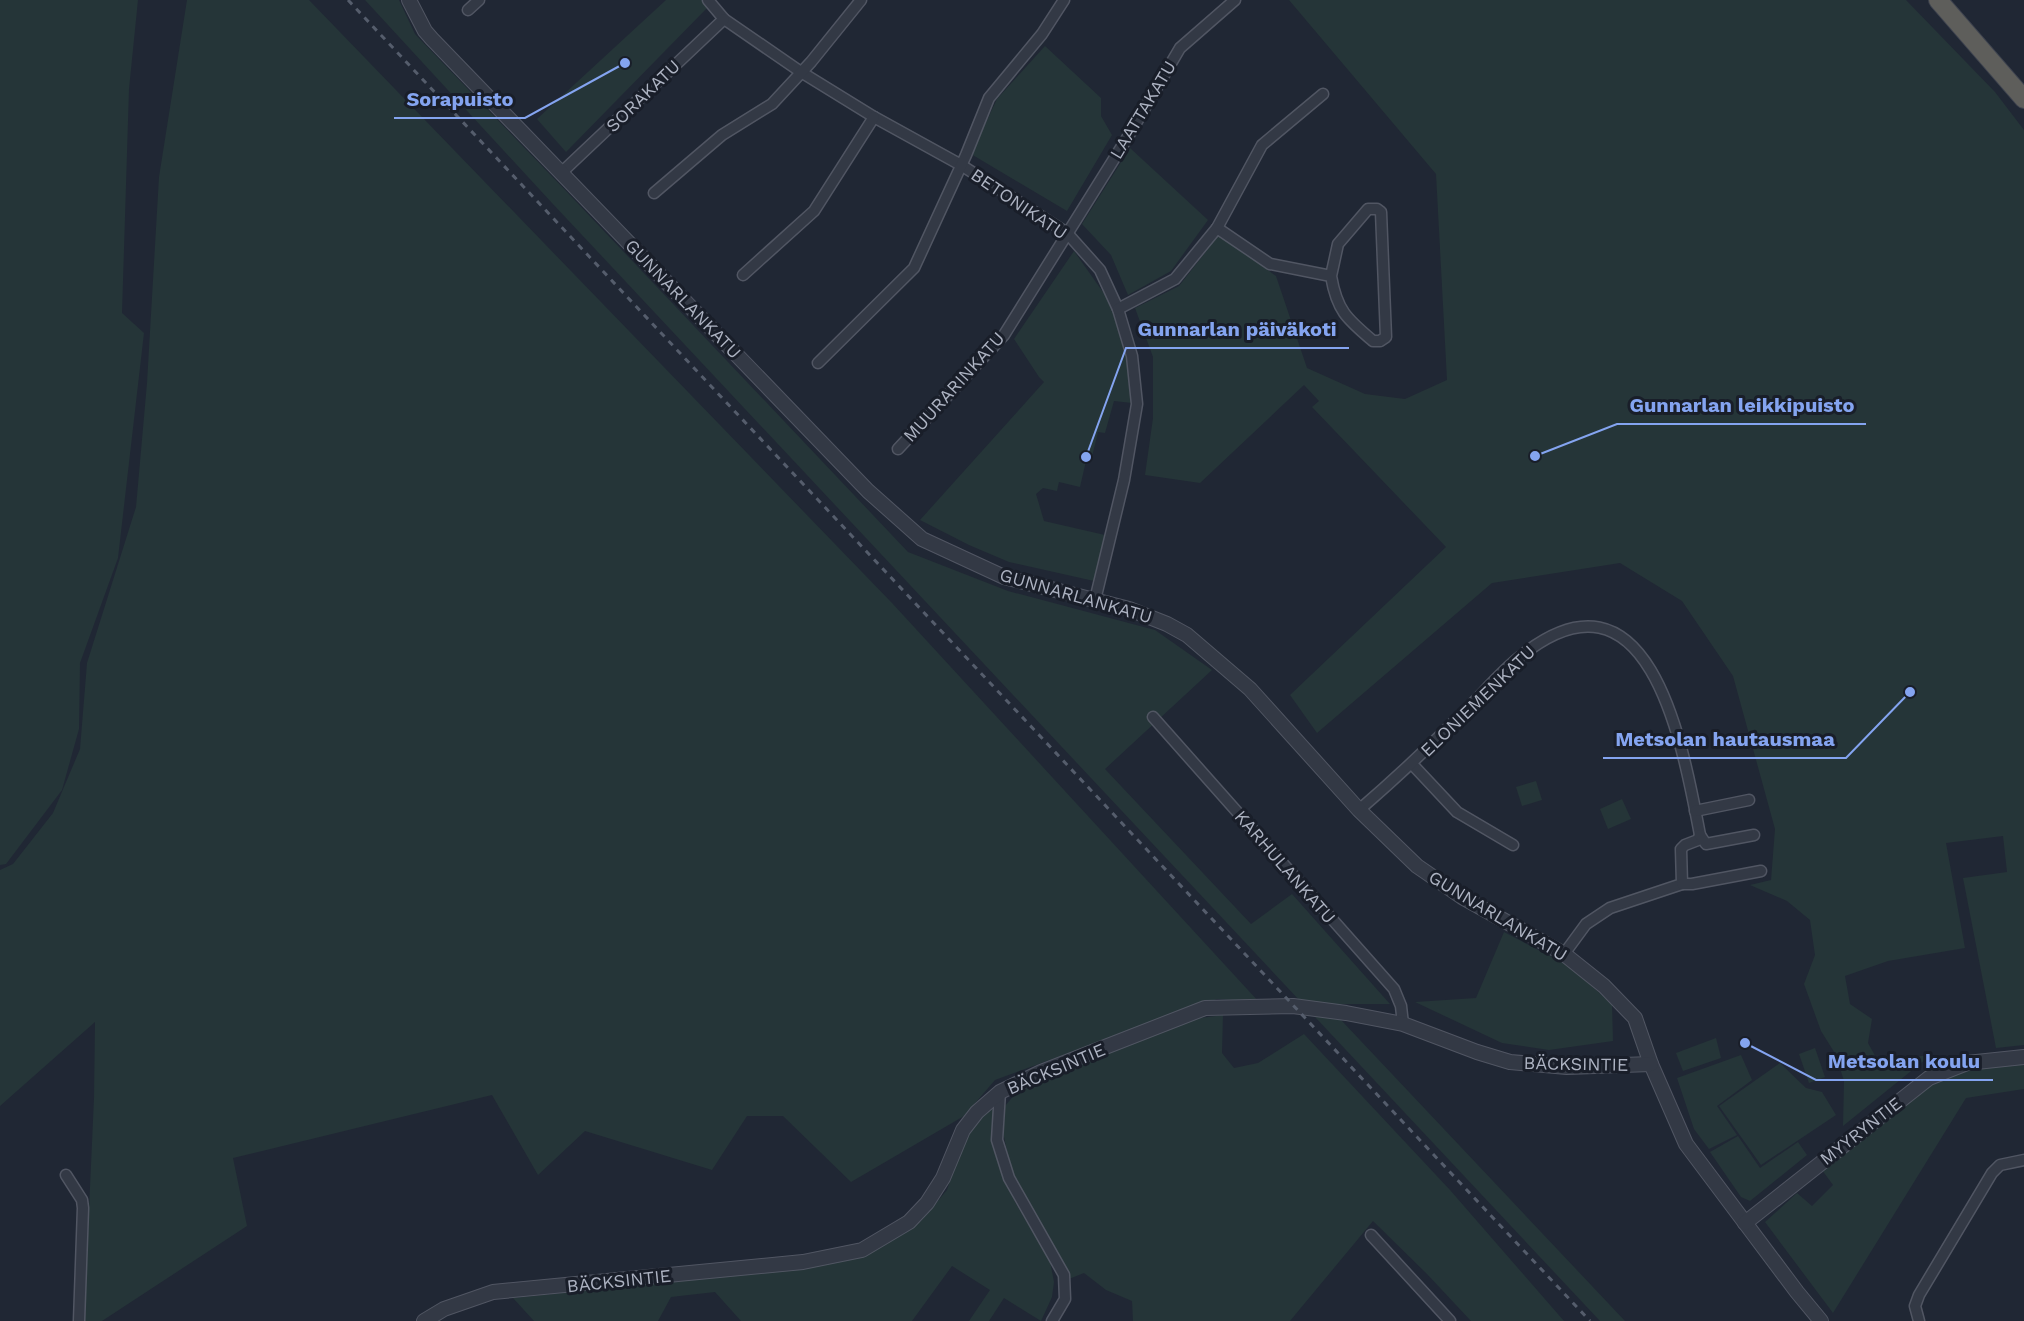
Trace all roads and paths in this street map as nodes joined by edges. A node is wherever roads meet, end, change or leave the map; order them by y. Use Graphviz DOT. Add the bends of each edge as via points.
graph roads {
  1 [pos="409,0"];
  2 [pos="479,0"];
  3 [pos="708,0"];
  4 [pos="861,0"];
  5 [pos="1064,0"];
  6 [pos="1235,0"];
  7 [pos="1938,0"];
  8 [pos="468,10"];
  9 [pos="724,19"];
  10 [pos="801,72"];
  11 [pos="1323,94"];
  12 [pos="2024,99"];
  13 [pos="874,117"];
  14 [pos="961,165"];
  15 [pos="561,173"];
  16 [pos="654,192"];
  17 [pos="1217,228"];
  18 [pos="1067,233"];
  19 [pos="743,275"];
  20 [pos="1331,276"];
  21 [pos="1118,309"];
  22 [pos="818,363"];
  23 [pos="898,449"];
  24 [pos="1095,600"];
  25 [pos="1153,717"];
  26 [pos="1412,764"];
  27 [pos="1749,800"];
  28 [pos="1359,810"];
  29 [pos="1695,810"];
  30 [pos="1700,835"];
  31 [pos="1754,835"];
  32 [pos="1513,844"];
  33 [pos="1761,871"];
  34 [pos="1682,884"];
  35 [pos="1564,954"];
  36 [pos="1403,1024"];
  37 [pos="2024,1057"];
  38 [pos="1651,1064"];
  39 [pos="1000,1092"];
  40 [pos="2024,1160"];
  41 [pos="66,1175"];
  42 [pos="1745,1224"];
  43 [pos="1371,1235"];
  44 [pos="79,1321"];
  45 [pos="424,1321"];
  46 [pos="1052,1321"];
  47 [pos="1450,1321"];
  48 [pos="1821,1321"];
  49 [pos="1919,1321"];
  1 -- 15 [label="street, GUNNARLANKATU" via="432,39"];
  2 -- 8 [label="street"];
  3 -- 9 [label="street, BETONIKATU"];
  4 -- 10 [label="street"];
  5 -- 14 [label="street" via="1042,34 989,98"];
  6 -- 18 [label="street, LAATTAKATU" via="1180,48"];
  7 -- 12 [label="highway"];
  9 -- 10 [label="street, BETONIKATU"];
  9 -- 15 [label="street, SORAKATU"];
  10 -- 13 [label="street, BETONIKATU"];
  10 -- 16 [label="street" via="772,104 722,135"];
  11 -- 17 [label="street" via="1262,145"];
  13 -- 14 [label="street, BETONIKATU"];
  13 -- 19 [label="street" via="814,211"];
  14 -- 18 [label="street, BETONIKATU"];
  14 -- 22 [label="street" via="914,268"];
  15 -- 24 [label="street, GUNNARLANKATU" via="868,491 916,534 1004,577"];
  17 -- 20 [label="street" via="1270,264"];
  17 -- 21 [label="street" via="1175,279"];
  18 -- 21 [label="street, BETONIKATU" via="1100,270"];
  18 -- 23 [label="street, MUURARINKATU" via="1004,335"];
  20 -- 20 [label="street" via="1338,244 1368,209 1377,209 1381,212 1386,337 1373,341 1355,326 1339,307"];
  21 -- 24 [label="street, BETONIKATU" via="1132,356 1137,404 1124,480"];
  24 -- 28 [label="street, GUNNARLANKATU" via="1148,615 1196,641 1250,689"];
  25 -- 36 [label="street, KARHULANKATU" via="1394,989"];
  26 -- 28 [label="street, ELONIEMENKATU"];
  26 -- 29 [label="street, ELONIEMENKATU" via="1520,656 1567,628 1596,626 1613,631 1638,652 1661,687"];
  26 -- 32 [label="street" via="1457,812"];
  27 -- 29 [label="street"];
  28 -- 35 [label="street, GUNNARLANKATU" via="1418,866 1462,897"];
  29 -- 30 [label="street, ELONIEMENKATU"];
  30 -- 31 [label="street" via="1706,844"];
  30 -- 34 [label="street" via="1681,849"];
  33 -- 34 [label="street"];
  34 -- 35 [label="street" via="1610,908 1586,924"];
  35 -- 38 [label="street, GUNNARLANKATU" via="1604,986 1635,1018"];
  36 -- 38 [label="street, BÄCKSINTIE" via="1510,1062 1567,1067"];
  36 -- 39 [label="street, BÄCKSINTIE" via="1293,1006 1205,1008"];
  37 -- 42 [label="street, MYYRYNTIE" via="1967,1063 1929,1078"];
  38 -- 42 [label="street, GUNNARLANKATU" via="1686,1144"];
  39 -- 45 [label="street, BÄCKSINTIE" via="963,1130 943,1178 927,1203 909,1222 862,1250 803,1262 493,1292 444,1309"];
  39 -- 46 [label="street" via="997,1140 1009,1178 1064,1275 1065,1299"];
  40 -- 49 [label="street" via="2000,1165 1992,1173 1919,1295 1915,1306"];
  41 -- 44 [label="street" via="83,1208"];
  42 -- 48 [label="street, GUNNARLANKATU"];
  43 -- 47 [label="street"];
}
